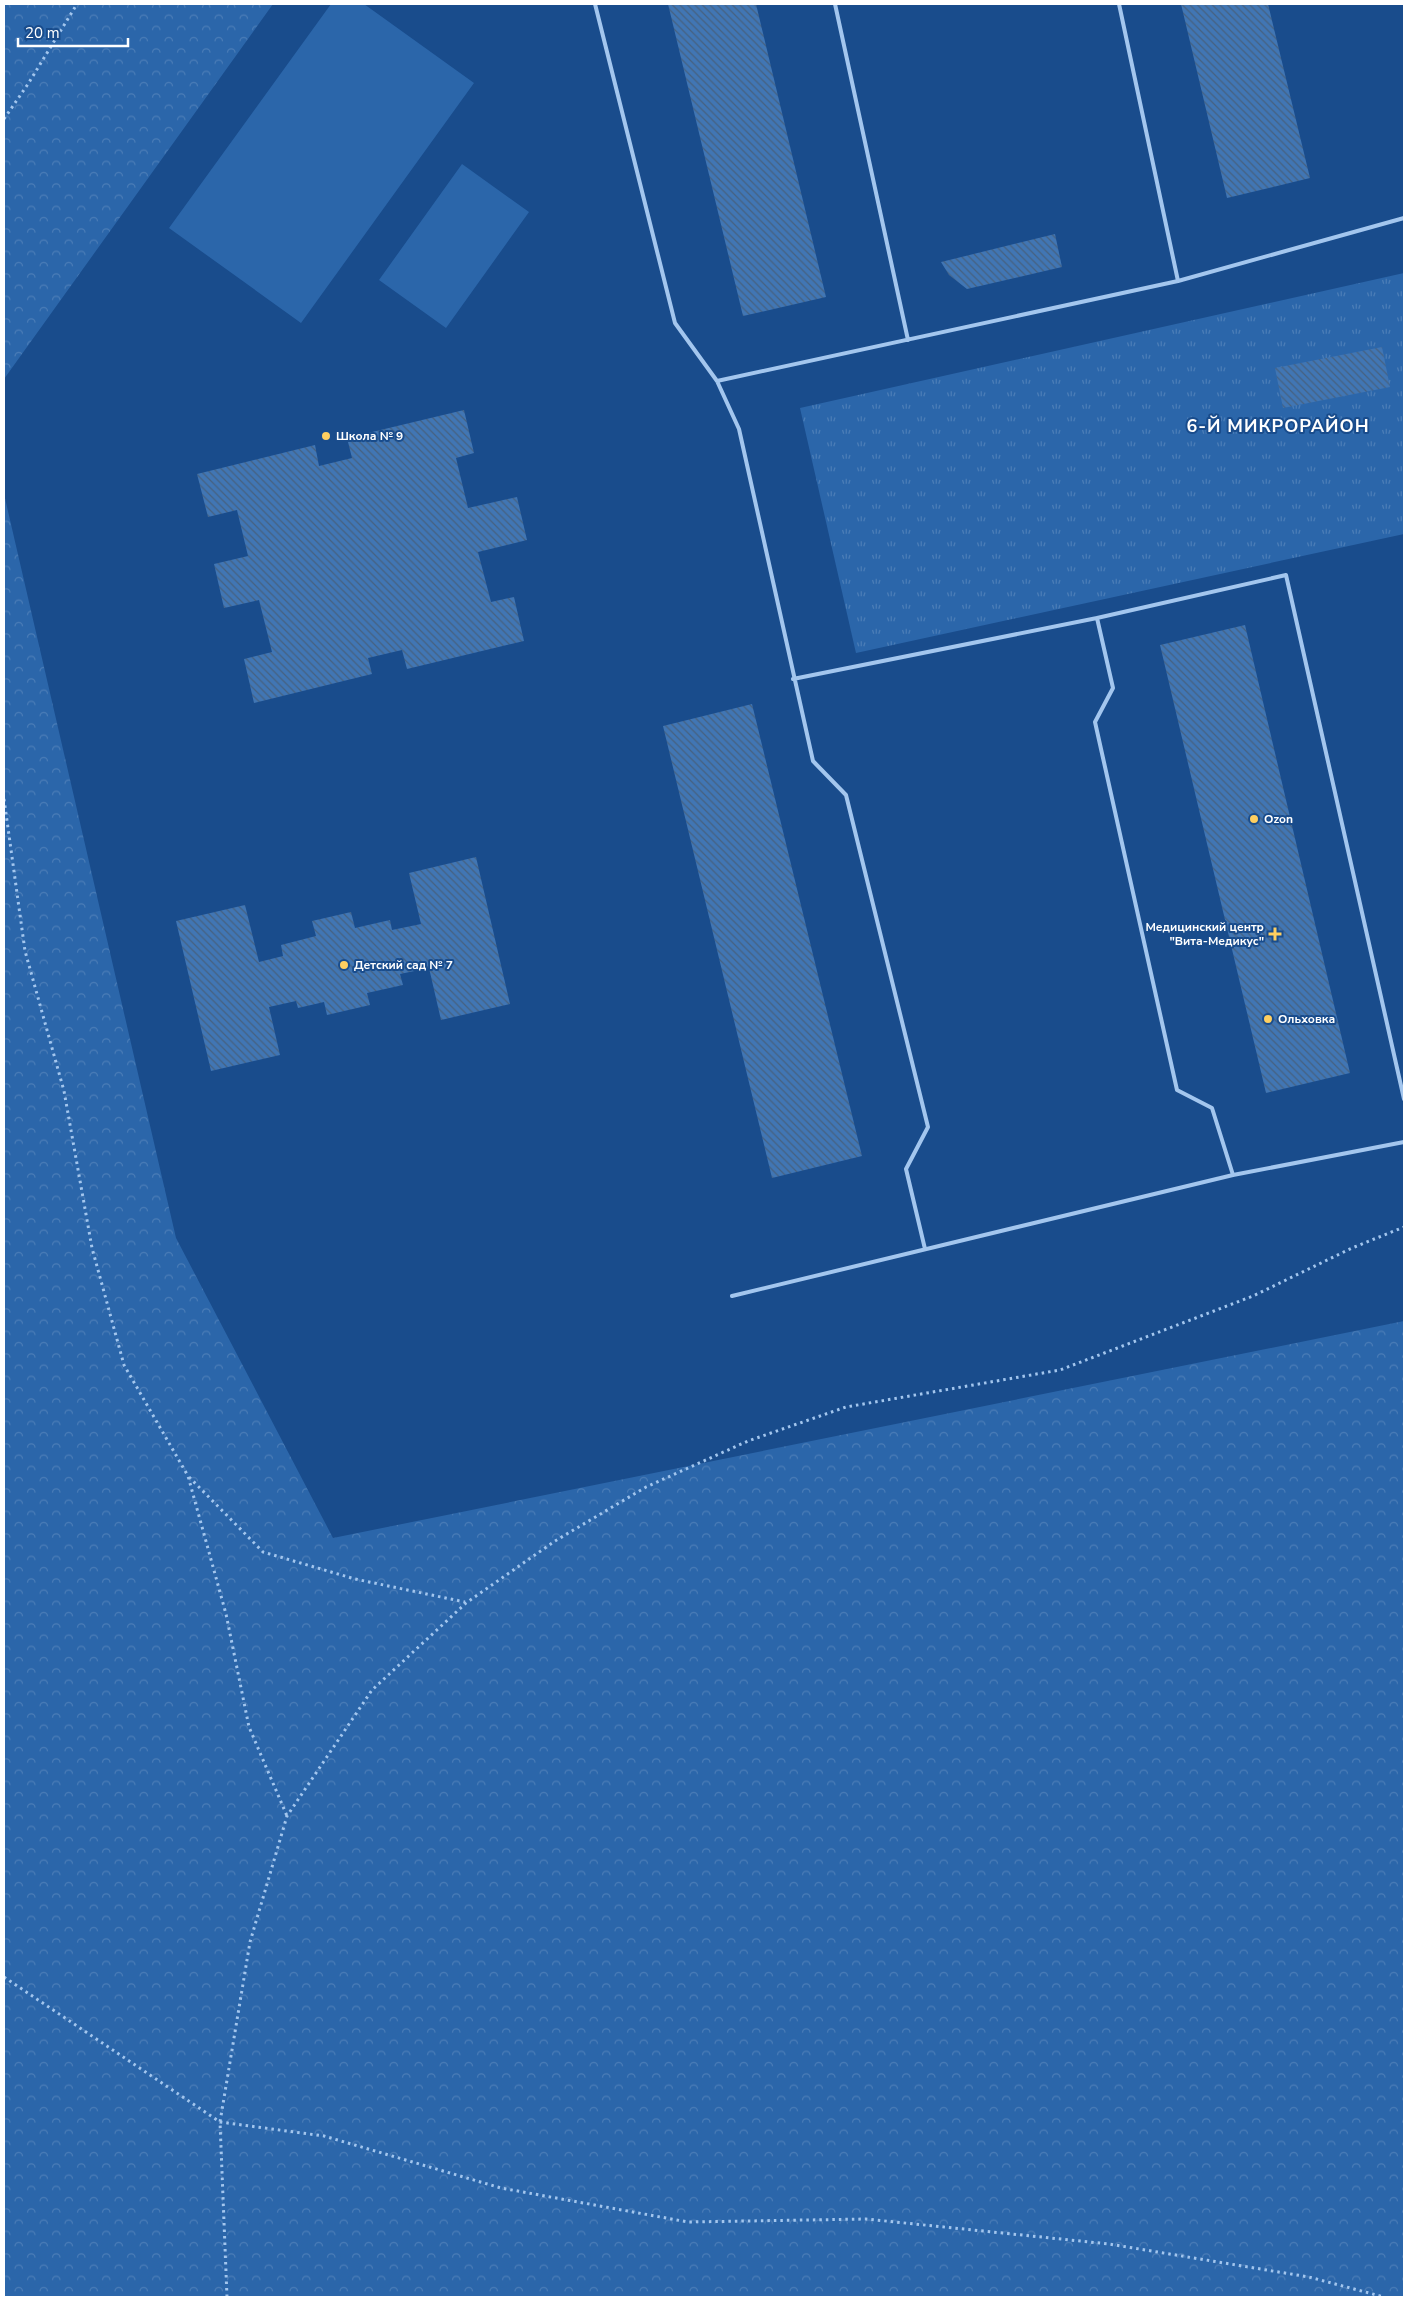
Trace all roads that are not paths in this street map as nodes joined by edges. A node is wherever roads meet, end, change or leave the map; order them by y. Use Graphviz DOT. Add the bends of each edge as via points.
graph roads {
  1 [pos="595,4"];
  2 [pos="834,4"];
  3 [pos="1119,4"];
  4 [pos="1404,218"];
  5 [pos="1178,281"];
  6 [pos="908,340"];
  7 [pos="717,381"];
  8 [pos="1097,618"];
  9 [pos="793,679"];
  10 [pos="1404,1098"];
  11 [pos="1404,1142"];
  12 [pos="1233,1175"];
  13 [pos="925,1249"];
  14 [pos="732,1296"];
  1 -- 7 [label="lane" via="675,323"];
  2 -- 6 [label="lane"];
  3 -- 5 [label="lane"];
  4 -- 5 [label="lane"];
  5 -- 6 [label="lane"];
  6 -- 7 [label="lane"];
  7 -- 9 [label="lane" via="739,429"];
  8 -- 9 [label="lane"];
  8 -- 10 [label="lane" via="1286,575"];
  8 -- 12 [label="lane" via="1113,688 1094,722 1178,1090 1212,1108"];
  9 -- 13 [label="lane" via="813,761 846,795 928,1127 906,1169"];
  11 -- 12 [label="lane"];
  12 -- 13 [label="lane"];
  13 -- 14 [label="lane"];
}
